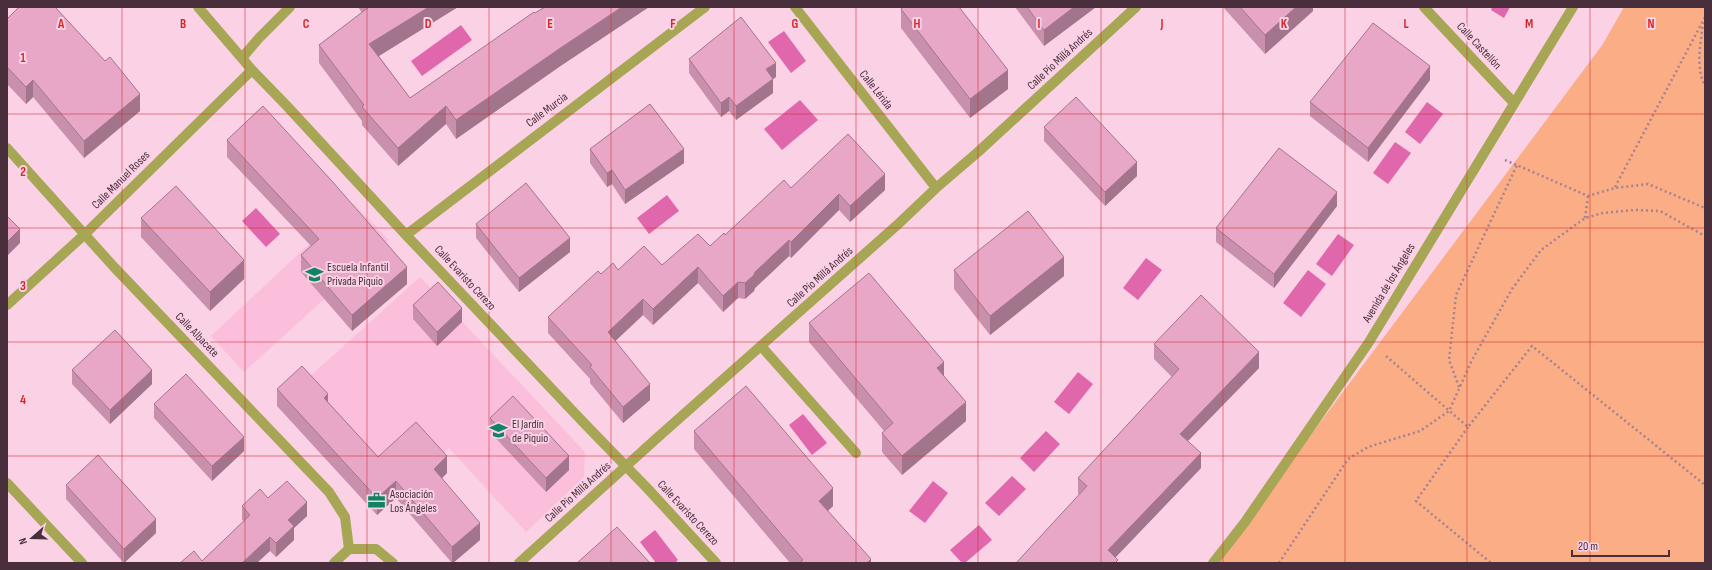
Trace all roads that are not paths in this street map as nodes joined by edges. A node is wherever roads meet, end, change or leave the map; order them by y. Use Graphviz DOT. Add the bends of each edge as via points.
graph roads {
  1 [pos="198,7"];
  2 [pos="290,7"];
  3 [pos="705,7"];
  4 [pos="795,7"];
  5 [pos="1136,7"];
  6 [pos="1424,7"];
  7 [pos="1573,7"];
  8 [pos="242,58"];
  9 [pos="252,70"];
  10 [pos="1514,103"];
  11 [pos="7,148"];
  12 [pos="936,188"];
  13 [pos="85,234"];
  14 [pos="406,235"];
  15 [pos="7,305"];
  16 [pos="761,346"];
  17 [pos="856,453"];
  18 [pos="626,466"];
  19 [pos="7,483"];
  20 [pos="349,549"];
  21 [pos="82,563"];
  22 [pos="334,563"];
  23 [pos="393,563"];
  24 [pos="519,563"];
  25 [pos="716,563"];
  26 [pos="1213,563"];
  1 -- 8 [label="street, Calle Evaristo Cerezo"];
  2 -- 8 [label="street"];
  3 -- 14 [label="street, Calle Murcia"];
  4 -- 12 [label="street, Calle Lérida"];
  5 -- 12 [label="street, Calle Pío Millá Andrés"];
  6 -- 10 [label="street, Calle Castellón"];
  7 -- 10 [label="street, Avenida de los Ángeles"];
  8 -- 9 [label="street, Calle Evaristo Cerezo"];
  9 -- 13 [label="street, Calle Manuel Roses"];
  9 -- 14 [label="street, Calle Evaristo Cerezo"];
  10 -- 26 [label="street, Avenida de los Ángeles" via="1369,342 1245,522"];
  11 -- 13 [label="street, Calle Albacete"];
  12 -- 16 [label="street, Calle Pío Millá Andrés"];
  13 -- 15 [label="street, Calle Manuel Roses"];
  13 -- 20 [label="street, Calle Albacete" via="329,492 344,517"];
  14 -- 18 [label="street, Calle Evaristo Cerezo"];
  16 -- 17 [label="street"];
  16 -- 18 [label="street, Calle Pío Millá Andrés"];
  18 -- 24 [label="street, Calle Pío Millá Andrés"];
  18 -- 25 [label="street, Calle Evaristo Cerezo"];
  19 -- 21 [label="street"];
  20 -- 22 [label="street"];
  20 -- 23 [label="street" via="376,549"];
}
